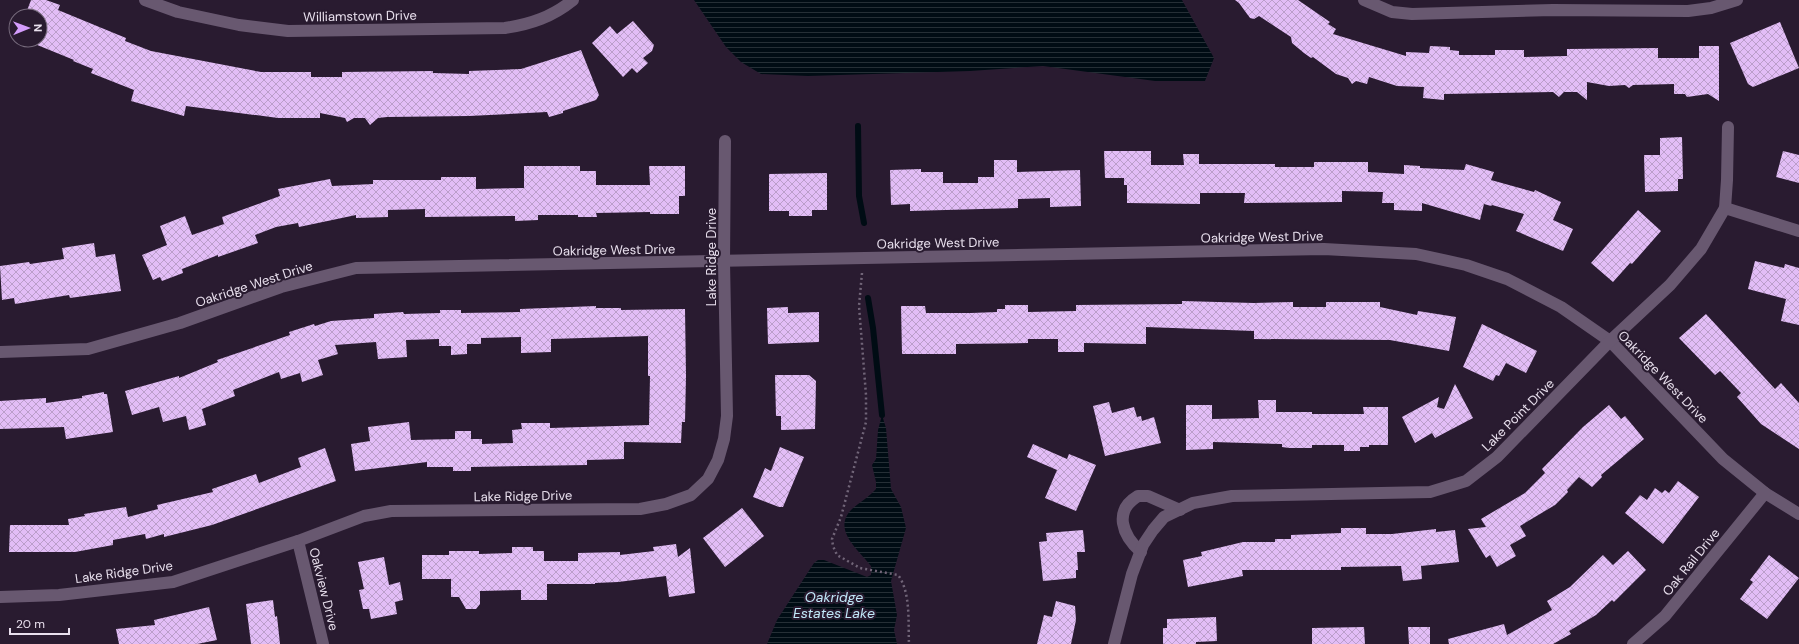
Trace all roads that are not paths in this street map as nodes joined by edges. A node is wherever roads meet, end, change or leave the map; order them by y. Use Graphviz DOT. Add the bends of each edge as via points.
graph roads {
  1 [pos="145,0"];
  2 [pos="573,0"];
  3 [pos="1364,0"];
  4 [pos="1737,0"];
  5 [pos="1553,5"];
  6 [pos="1728,127"];
  7 [pos="725,141"];
  8 [pos="1725,208"];
  9 [pos="1799,231"];
  10 [pos="724,262"];
  11 [pos="1610,341"];
  12 [pos="0,352"];
  13 [pos="1765,493"];
  14 [pos="1180,510"];
  15 [pos="1799,514"];
  16 [pos="298,541"];
  17 [pos="1141,552"];
  18 [pos="0,597"];
  19 [pos="323,644"];
  20 [pos="1114,644"];
  21 [pos="1633,644"];
  1 -- 2 [label="street, Williamstown Drive" via="178,12 231,24 288,31 505,28 529,24 549,16"];
  3 -- 5 [label="street" via="1392,12 1412,14"];
  4 -- 5 [label="street" via="1712,8 1688,11"];
  6 -- 8 [label="street, Lake Point Drive"];
  7 -- 10 [label="street, Lake Ridge Drive"];
  8 -- 9 [label="street"];
  8 -- 11 [label="street, Lake Point Drive" via="1701,249 1670,285"];
  10 -- 11 [label="street, Oakridge West Drive" via="1324,249 1416,254 1466,265 1508,279 1561,307"];
  10 -- 12 [label="street, Oakridge West Drive" via="356,268 281,287 180,323 88,349"];
  10 -- 16 [label="street, Lake Ridge Drive" via="727,416 718,460 708,478 691,495 666,504 640,509 391,511 364,516"];
  11 -- 13 [label="street, Oakridge West Drive" via="1723,458"];
  11 -- 14 [label="street, Lake Point Drive" via="1497,457 1466,481 1430,492 1232,496 1193,503"];
  13 -- 15 [label="street, Oakridge West Drive"];
  13 -- 21 [label="street, Oak Rail Drive" via="1664,616"];
  14 -- 17 [label="street, Lake Point Drive" via="1164,517 1153,530"];
  14 -- 17 [label="street" via="1148,496 1138,496 1126,506 1122,521 1127,536"];
  16 -- 18 [label="street, Lake Ridge Drive" via="173,582 59,596"];
  16 -- 19 [label="street, Oakview Drive"];
  17 -- 20 [label="street, Lake Point Drive" via="1132,574"];
}
